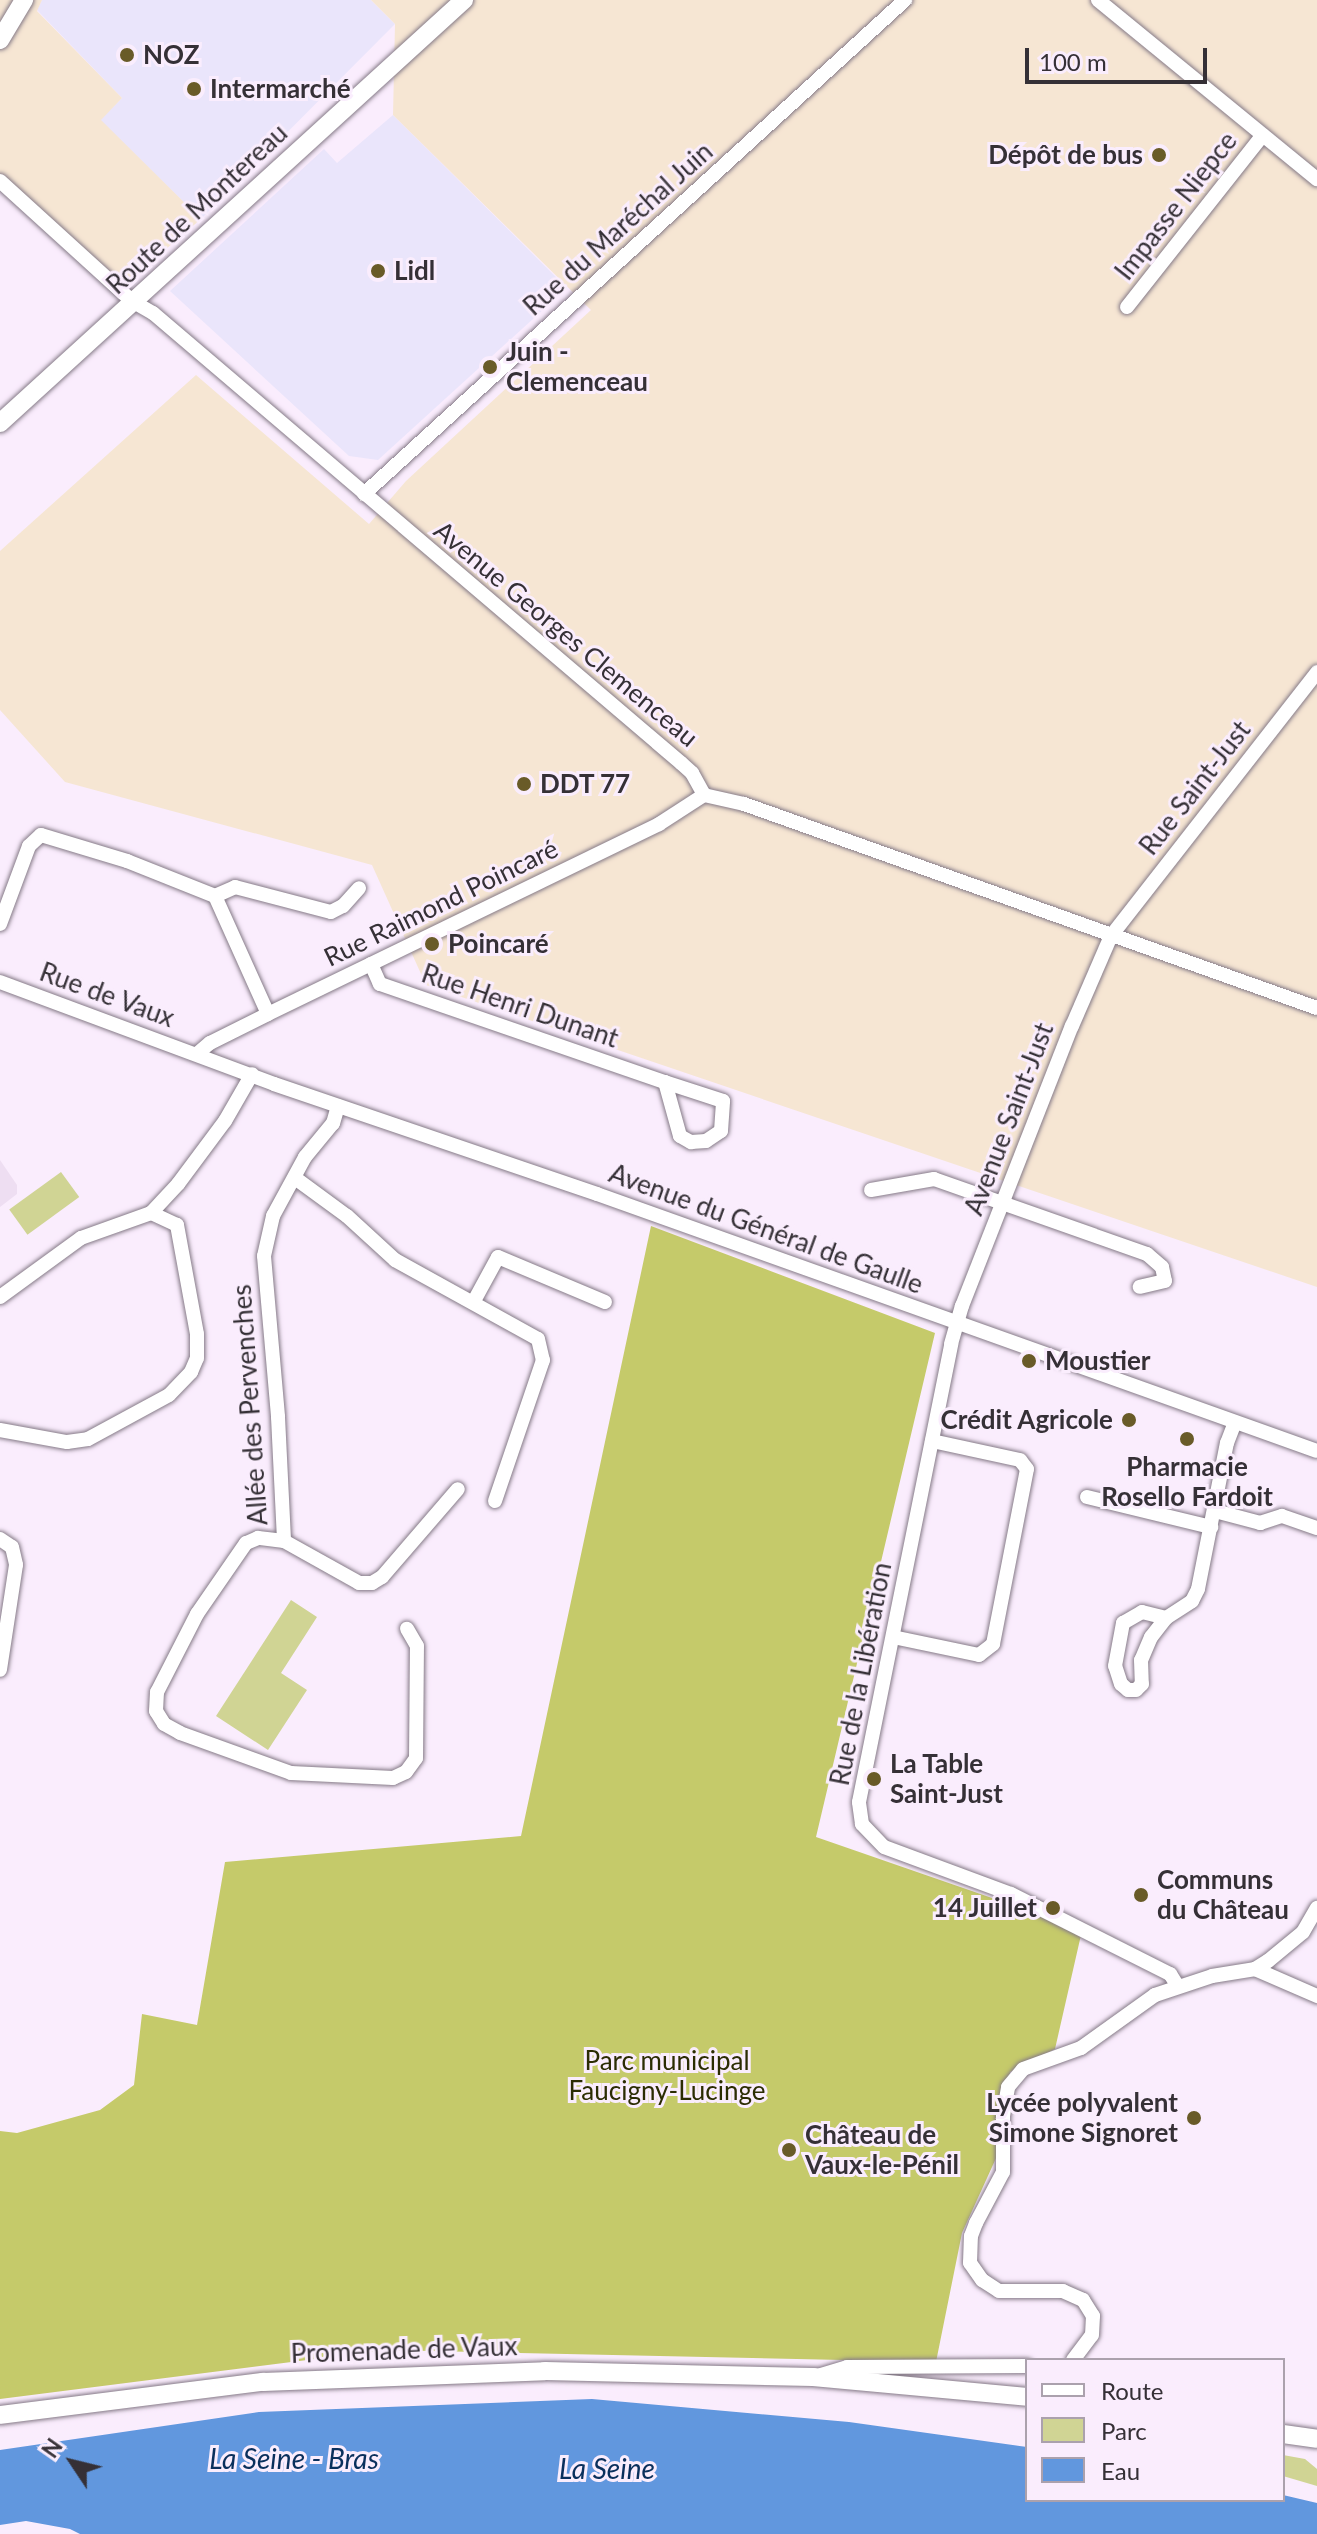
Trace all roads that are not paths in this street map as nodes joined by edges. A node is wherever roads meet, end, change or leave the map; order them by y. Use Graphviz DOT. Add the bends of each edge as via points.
graph roads {
  1 [pos="24,0"];
  2 [pos="464,0"];
  3 [pos="905,0"];
  4 [pos="1098,0"];
  5 [pos="0,40"];
  6 [pos="1263,135"];
  7 [pos="1317,179"];
  8 [pos="0,181"];
  9 [pos="132,301"];
  10 [pos="1127,307"];
  11 [pos="0,423"];
  12 [pos="364,494"];
  13 [pos="1317,672"];
  14 [pos="704,795"];
  15 [pos="359,888"];
  16 [pos="215,896"];
  17 [pos="0,924"];
  18 [pos="1111,936"];
  19 [pos="371,964"];
  20 [pos="0,982"];
  21 [pos="1317,1008"];
  22 [pos="268,1014"];
  23 [pos="198,1053"];
  24 [pos="252,1074"];
  25 [pos="665,1082"];
  26 [pos="338,1106"];
  27 [pos="295,1178"];
  28 [pos="871,1190"];
  29 [pos="1002,1203"];
  30 [pos="151,1213"];
  31 [pos="1140,1287"];
  32 [pos="0,1297"];
  33 [pos="474,1301"];
  34 [pos="605,1302"];
  35 [pos="958,1323"];
  36 [pos="1235,1422"];
  37 [pos="0,1430"];
  38 [pos="932,1441"];
  39 [pos="1317,1451"];
  40 [pos="458,1489"];
  41 [pos="1087,1497"];
  42 [pos="495,1501"];
  43 [pos="1215,1511"];
  44 [pos="1211,1527"];
  45 [pos="1317,1528"];
  46 [pos="0,1539"];
  47 [pos="284,1541"];
  48 [pos="1166,1618"];
  49 [pos="407,1629"];
  50 [pos="893,1637"];
  51 [pos="0,1670"];
  52 [pos="1317,1908"];
  53 [pos="1255,1969"];
  54 [pos="1177,1985"];
  55 [pos="1317,1996"];
  56 [pos="1075,2358"];
  57 [pos="1025,2366"];
  58 [pos="813,2377"];
  59 [pos="1025,2397"];
  60 [pos="0,2415"];
  61 [pos="1285,2434"];
  62 [pos="1317,2439"];
  1 -- 5 [label="main road"];
  2 -- 9 [label="main road, Route de Montereau"];
  3 -- 12 [label="street, Rue du Maréchal Juin"];
  4 -- 6 [label="street"];
  6 -- 7 [label="street"];
  6 -- 10 [label="street, Impasse Niepce"];
  8 -- 9 [label="street, Avenue Georges Clemenceau"];
  9 -- 11 [label="main road, Route de Montereau"];
  9 -- 12 [label="street, Avenue Georges Clemenceau" via="153,313"];
  12 -- 14 [label="street, Avenue Georges Clemenceau" via="681,763"];
  13 -- 18 [label="street, Rue Saint-Just"];
  14 -- 18 [label="street" via="744,804"];
  14 -- 19 [label="street, Rue Raimond Poincaré" via="659,824"];
  15 -- 16 [label="street" via="331,912 235,887"];
  16 -- 17 [label="street" via="41,835 29,846"];
  16 -- 22 [label="street"];
  18 -- 21 [label="street"];
  18 -- 29 [label="street, Avenue Saint-Just"];
  19 -- 22 [label="street, Rue Raimond Poincaré"];
  19 -- 25 [label="street, Rue Henri Dunant" via="380,984"];
  20 -- 23 [label="street, Rue de Vaux"];
  22 -- 23 [label="street, Rue Raimond Poincaré"];
  23 -- 24 [label="street, Avenue du Général de Gaulle"];
  24 -- 26 [label="street, Avenue du Général de Gaulle"];
  24 -- 30 [label="street" via="225,1121"];
  25 -- 25 [label="street, Rue Henri Dunant" via="723,1101 721,1131 706,1141 680,1136"];
  26 -- 27 [label="street, Allée des Pervenches" via="333,1123"];
  26 -- 35 [label="street, Avenue du Général de Gaulle"];
  27 -- 33 [label="street" via="395,1260"];
  27 -- 47 [label="street, Allée des Pervenches" via="273,1216 264,1256"];
  28 -- 29 [label="street" via="934,1179"];
  29 -- 31 [label="street" via="1147,1254 1162,1267 1165,1281"];
  29 -- 35 [label="street, Avenue Saint-Just"];
  30 -- 32 [label="street" via="81,1238"];
  30 -- 37 [label="street" via="177,1225 197,1334 191,1372 169,1395 88,1439 67,1442"];
  33 -- 34 [label="street" via="498,1257"];
  33 -- 42 [label="street" via="533,1335 542,1346 543,1360"];
  35 -- 36 [label="street, Avenue du Général de Gaulle"];
  35 -- 38 [label="street, Rue de la Libération"];
  36 -- 39 [label="street, Avenue du Général de Gaulle"];
  36 -- 43 [label="street"];
  38 -- 50 [label="street, Rue de la Libération"];
  38 -- 50 [label="street" via="1020,1460 1027,1469 993,1644 979,1655"];
  40 -- 47 [label="street, Allée des Pervenches" via="372,1583 359,1583"];
  41 -- 44 [label="street"];
  43 -- 44 [label="street"];
  43 -- 45 [label="street" via="1260,1523 1282,1516"];
  44 -- 48 [label="street" via="1198,1589 1183,1610"];
  46 -- 51 [label="street" via="12,1547 16,1565"];
  47 -- 49 [label="street" via="258,1538 246,1543 197,1614 157,1692 156,1711 164,1724 291,1773 393,1778 406,1772 416,1758 417,1646"];
  48 -- 48 [label="street" via="1142,1612 1123,1623 1115,1666 1128,1690 1142,1684 1141,1660"];
  50 -- 54 [label="street, Rue de la Libération" via="859,1802 865,1830 884,1847 1011,1894 1170,1974"];
  52 -- 53 [label="street" via="1294,1942"];
  53 -- 54 [label="street"];
  53 -- 55 [label="street"];
  54 -- 56 [label="street" via="1145,2001 1081,2048 1023,2069 1014,2076 1005,2100 1003,2172 971,2236 970,2263 999,2291 1063,2291 1083,2300 1093,2316 1092,2335"];
  57 -- 58 [label="street" via="847,2367"];
  58 -- 59 [label="main road, Promenade de Vaux"];
  58 -- 60 [label="main road, Promenade de Vaux" via="545,2371 292,2380"];
  61 -- 62 [label="main road"];
}
